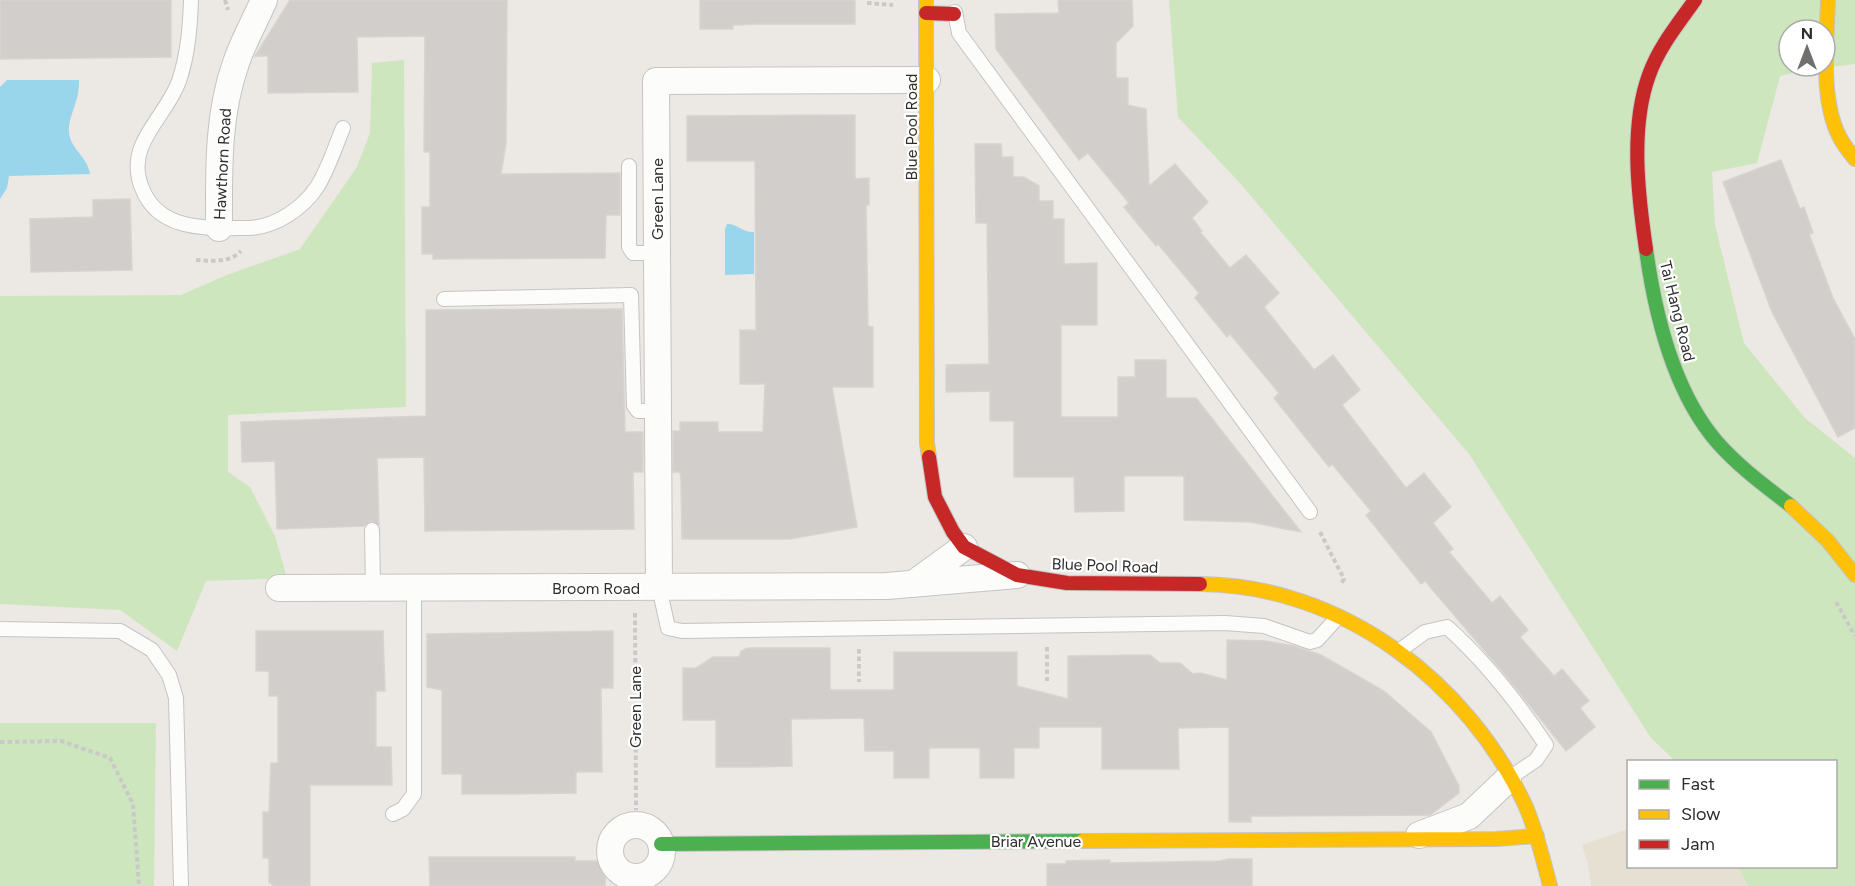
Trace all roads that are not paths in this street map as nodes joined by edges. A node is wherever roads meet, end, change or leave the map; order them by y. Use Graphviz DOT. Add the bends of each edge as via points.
graph roads {
  1 [pos="191,0"];
  2 [pos="264,0"];
  3 [pos="1695,0"];
  4 [pos="1828,0"];
  5 [pos="926,6"];
  6 [pos="955,7"];
  7 [pos="927,80"];
  8 [pos="343,128"];
  9 [pos="1855,159"];
  10 [pos="629,166"];
  11 [pos="219,228"];
  12 [pos="657,253"];
  13 [pos="444,299"];
  14 [pos="664,418"];
  15 [pos="1310,512"];
  16 [pos="372,530"];
  17 [pos="964,547"];
  18 [pos="1017,575"];
  19 [pos="1855,575"];
  20 [pos="913,584"];
  21 [pos="279,588"];
  22 [pos="373,588"];
  23 [pos="659,588"];
  24 [pos="414,589"];
  25 [pos="1340,616"];
  26 [pos="0,629"];
  27 [pos="1399,651"];
  28 [pos="1508,779"];
  29 [pos="393,814"];
  30 [pos="1538,836"];
  31 [pos="1410,839"];
  32 [pos="661,844"];
  33 [pos="636,882"];
  34 [pos="181,886"];
  35 [pos="1550,886"];
  1 -- 11 [label="lane" via="190,32 178,82 141,149 139,179 151,205 161,214 194,226"];
  2 -- 11 [label="street, Hawthorn Road" via="236,63 225,101"];
  3 -- 19 [label="street, Tai Hang Road" via="1652,65 1640,109 1641,206 1662,330 1687,398 1710,433 1739,464 1812,525"];
  4 -- 9 [label="street" via="1832,115 1838,133"];
  5 -- 6 [label="street"];
  5 -- 7 [label="street, Blue Pool Road"];
  6 -- 15 [label="lane" via="959,33"];
  7 -- 12 [label="street, Green Lane" via="735,87 656,81 662,197"];
  7 -- 17 [label="street, Blue Pool Road" via="927,443 935,497"];
  8 -- 11 [label="lane" via="318,186 304,203 281,219 255,228"];
  10 -- 12 [label="lane" via="629,247 633,253"];
  12 -- 14 [label="street, Green Lane" via="666,359"];
  13 -- 14 [label="lane" via="631,295 634,406 638,411"];
  14 -- 23 [label="street, Green Lane"];
  16 -- 22 [label="lane"];
  17 -- 18 [label="street, Blue Pool Road"];
  17 -- 20 [label="street"];
  18 -- 20 [label="street, Broom Road"];
  18 -- 25 [label="street, Blue Pool Road" via="1066,583 1213,584 1286,595"];
  20 -- 23 [label="street, Broom Road"];
  21 -- 22 [label="street, Broom Road"];
  22 -- 24 [label="street, Broom Road"];
  23 -- 24 [label="street, Broom Road"];
  23 -- 25 [label="lane" via="668,628 682,631 1225,623 1264,626 1310,642 1317,640"];
  24 -- 29 [label="lane" via="414,794 403,809"];
  25 -- 27 [label="street, Blue Pool Road"];
  26 -- 34 [label="lane" via="120,631 152,650 169,675 176,698"];
  27 -- 28 [label="street, Blue Pool Road" via="1471,719"];
  27 -- 28 [label="lane" via="1425,632 1447,627 1472,650 1546,745 1536,760"];
  28 -- 30 [label="street, Blue Pool Road"];
  28 -- 31 [label="street, Briar Avenue" via="1469,816"];
  30 -- 31 [label="street, Briar Avenue"];
  30 -- 35 [label="street, Blue Pool Road"];
  31 -- 32 [label="street, Briar Avenue"];
  32 -- 33 [label="street" via="658,865"];
  32 -- 33 [label="street" via="649,828 636,825 623,828 613,839 613,863"];
}
